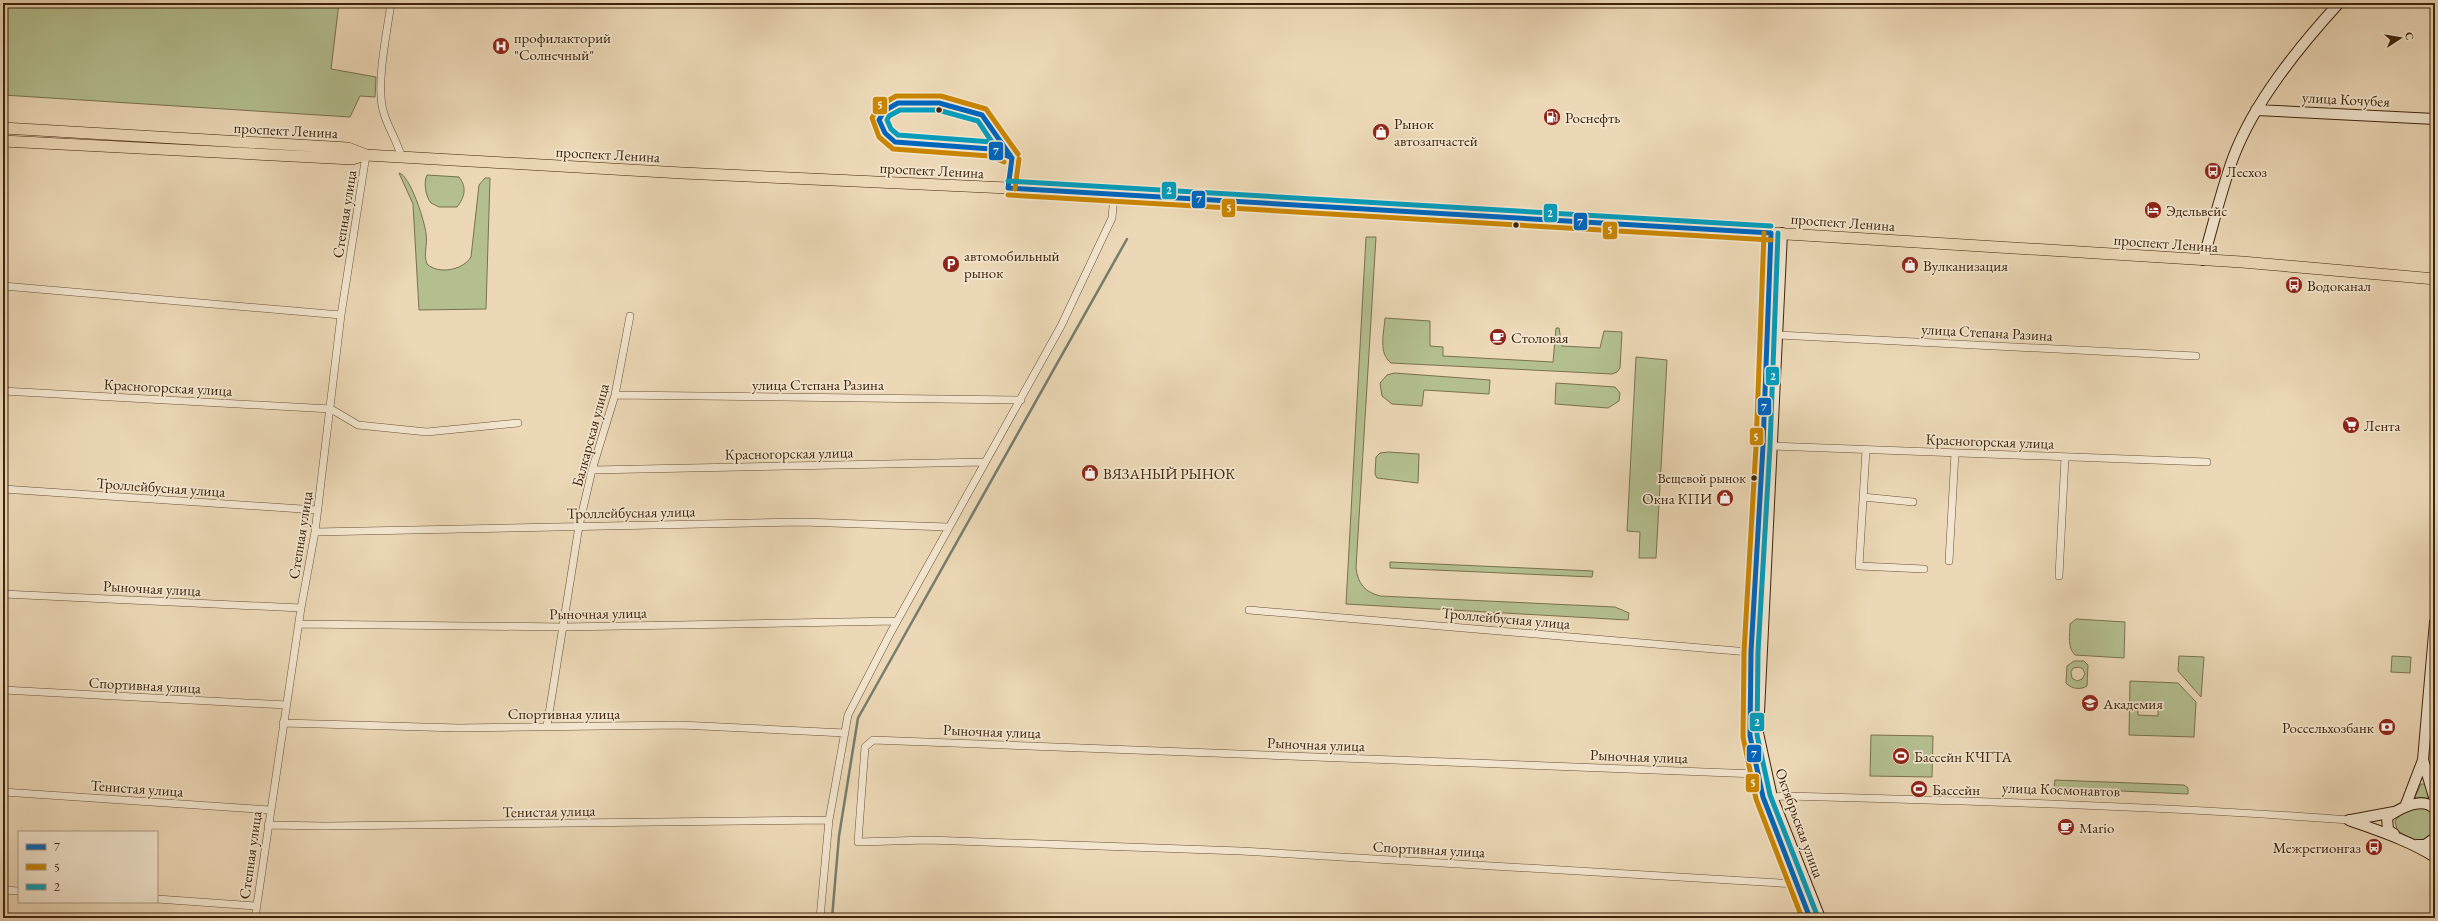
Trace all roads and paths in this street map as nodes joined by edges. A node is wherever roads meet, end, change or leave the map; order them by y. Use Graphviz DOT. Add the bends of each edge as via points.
graph roads {
  1 [pos="391,3"];
  2 [pos="2339,3"];
  3 [pos="2256,110"];
  4 [pos="2435,119"];
  5 [pos="3,128"];
  6 [pos="3,141"];
  7 [pos="366,155"];
  8 [pos="401,156"];
  9 [pos="1114,195"];
  10 [pos="1776,233"];
  11 [pos="2203,260"];
  12 [pos="2435,279"];
  13 [pos="3,286"];
  14 [pos="341,315"];
  15 [pos="630,316"];
  16 [pos="1772,335"];
  17 [pos="2196,356"];
  18 [pos="3,391"];
  19 [pos="616,395"];
  20 [pos="1020,400"];
  21 [pos="331,409"];
  22 [pos="518,423"];
  23 [pos="1771,446"];
  24 [pos="1866,450"];
  25 [pos="1955,453"];
  26 [pos="2065,457"];
  27 [pos="985,462"];
  28 [pos="2207,462"];
  29 [pos="592,470"];
  30 [pos="3,489"];
  31 [pos="1863,497"];
  32 [pos="1913,502"];
  33 [pos="317,510"];
  34 [pos="579,526"];
  35 [pos="948,527"];
  36 [pos="315,532"];
  37 [pos="1949,561"];
  38 [pos="1924,569"];
  39 [pos="2059,576"];
  40 [pos="3,594"];
  41 [pos="301,608"];
  42 [pos="1248,610"];
  43 [pos="897,621"];
  44 [pos="2435,622"];
  45 [pos="299,624"];
  46 [pos="564,627"];
  47 [pos="1756,652"];
  48 [pos="3,690"];
  49 [pos="286,705"];
  50 [pos="283,722"];
  51 [pos="547,726"];
  52 [pos="844,733"];
  53 [pos="874,740"];
  54 [pos="2423,760"];
  55 [pos="1757,774"];
  56 [pos="3,792"];
  57 [pos="1772,798"];
  58 [pos="2435,800"];
  59 [pos="2400,809"];
  60 [pos="2435,809"];
  61 [pos="270,810"];
  62 [pos="829,820"];
  63 [pos="2349,820"];
  64 [pos="268,825"];
  65 [pos="2397,837"];
  66 [pos="2435,838"];
  67 [pos="2417,845"];
  68 [pos="2435,857"];
  69 [pos="1796,884"];
  70 [pos="3,890"];
  71 [pos="18,891"];
  72 [pos="158,899"];
  73 [pos="256,906"];
  74 [pos="255,918"];
  75 [pos="820,918"];
  76 [pos="1810,918"];
  77 [pos="1820,918"];
  1 -- 8 [label="street" via="381,94 383,111 398,142"];
  2 -- 3 [label="main road" via="2309,36"];
  3 -- 4 [label="main road, улица Кочубея"];
  3 -- 11 [label="main road" via="2233,157"];
  5 -- 7 [label="main road, проспект Ленина" via="348,148"];
  6 -- 7 [label="main road" via="352,159"];
  7 -- 8 [label="main road, проспект Ленина"];
  7 -- 14 [label="street, Степная улица"];
  8 -- 9 [label="main road, проспект Ленина"];
  9 -- 10 [label="main road, проспект Ленина"];
  9 -- 20 [label="street" via="1112,218 1061,326"];
  10 -- 11 [label="main road, проспект Ленина"];
  10 -- 16 [label="main road, Октябрьская улица"];
  10 -- 16 [label="main road, Октябрьская улица" via="1768,317"];
  11 -- 12 [label="main road, проспект Ленина"];
  13 -- 14 [label="street"];
  14 -- 21 [label="street, Степная улица"];
  15 -- 19 [label="street, Балкарская улица"];
  16 -- 17 [label="street, улица Степана Разина"];
  16 -- 23 [label="main road, Октябрьская улица"];
  16 -- 47 [label="main road, Октябрьская улица"];
  18 -- 21 [label="street, Красногорская улица"];
  19 -- 20 [label="street, улица Степана Разина"];
  19 -- 29 [label="street, Балкарская улица"];
  20 -- 27 [label="street"];
  21 -- 22 [label="street" via="358,425 427,432"];
  21 -- 33 [label="street, Степная улица"];
  23 -- 24 [label="street, Красногорская улица"];
  23 -- 47 [label="main road, Октябрьская улица"];
  24 -- 25 [label="street, Красногорская улица"];
  24 -- 31 [label="street"];
  25 -- 26 [label="street, Красногорская улица"];
  25 -- 37 [label="street"];
  26 -- 28 [label="street, Красногорская улица"];
  26 -- 39 [label="street"];
  27 -- 29 [label="street, Красногорская улица"];
  27 -- 35 [label="street"];
  29 -- 34 [label="street, Балкарская улица"];
  30 -- 33 [label="street, Троллейбусная улица"];
  31 -- 32 [label="street"];
  31 -- 38 [label="street" via="1859,566"];
  33 -- 36 [label="street, Степная улица"];
  34 -- 35 [label="street, Троллейбусная улица" via="802,522"];
  34 -- 36 [label="street, Троллейбусная улица"];
  34 -- 46 [label="street, Балкарская улица"];
  35 -- 43 [label="street"];
  36 -- 41 [label="street, Степная улица"];
  40 -- 41 [label="street, Рыночная улица"];
  41 -- 45 [label="street, Степная улица"];
  42 -- 47 [label="street, Троллейбусная улица"];
  43 -- 46 [label="street, Рыночная улица"];
  43 -- 52 [label="street" via="848,716"];
  44 -- 54 [label="main road"];
  45 -- 46 [label="street, Рыночная улица"];
  45 -- 49 [label="street, Степная улица"];
  46 -- 51 [label="street, Балкарская улица"];
  47 -- 55 [label="main road, Октябрьская улица" via="1750,736"];
  47 -- 57 [label="main road, Октябрьская улица" via="1758,733"];
  48 -- 49 [label="street, Спортивная улица"];
  49 -- 50 [label="street, Степная улица"];
  50 -- 51 [label="street, Спортивная улица" via="451,728"];
  50 -- 61 [label="street, Степная улица"];
  51 -- 52 [label="street, Спортивная улица" via="680,725"];
  52 -- 62 [label="street"];
  53 -- 55 [label="street, Рыночная улица"];
  53 -- 69 [label="street, Спортивная улица" via="865,747 858,842 928,840 1249,852"];
  54 -- 58 [label="main road"];
  54 -- 59 [label="main road"];
  55 -- 69 [label="main road, Октябрьская улица" via="1763,797"];
  56 -- 61 [label="street, Тенистая улица"];
  57 -- 63 [label="street, улица Космонавтов" via="1786,796 2049,803 2208,810"];
  57 -- 77 [label="main road, Октябрьская улица"];
  59 -- 60 [label="main road, улица Космонавтов" via="2423,802"];
  59 -- 63 [label="main road, улица Космонавтов"];
  59 -- 65 [label="main road" via="2387,817 2386,823 2388,830"];
  61 -- 64 [label="street, Степная улица"];
  62 -- 64 [label="street, Тенистая улица"];
  62 -- 75 [label="street"];
  63 -- 65 [label="main road, улица Космонавтов"];
  64 -- 73 [label="street, Степная улица"];
  65 -- 67 [label="main road, улица Космонавтов"];
  66 -- 67 [label="main road" via="2425,845"];
  67 -- 68 [label="main road, улица Космонавтов"];
  69 -- 76 [label="main road, Октябрьская улица"];
  70 -- 71 [label="street"];
  72 -- 73 [label="street"];
  73 -- 74 [label="street, Степная улица"];
}
